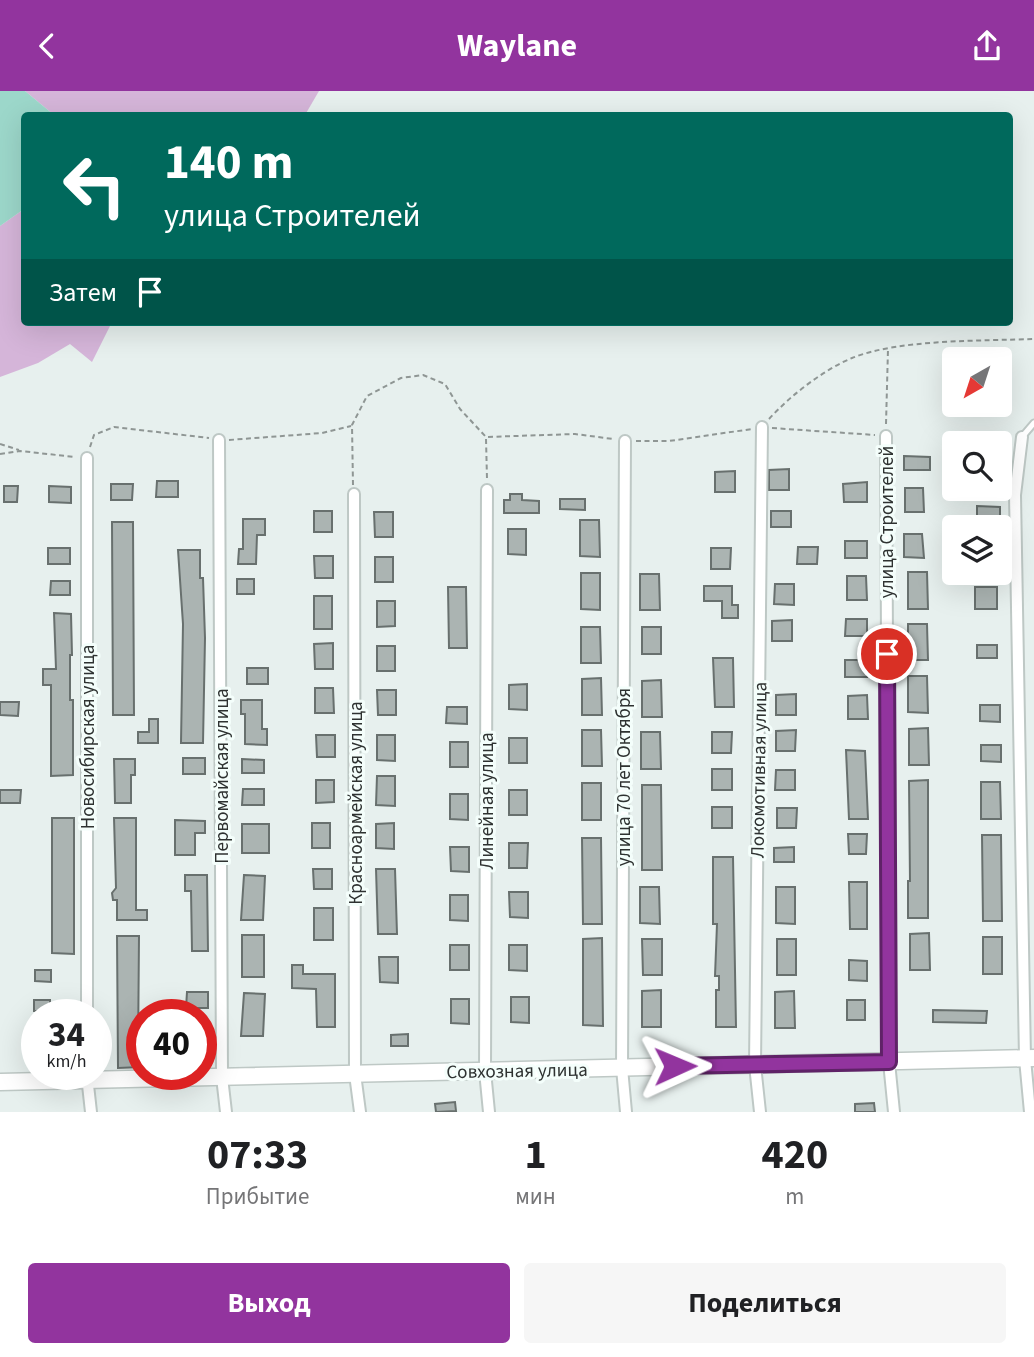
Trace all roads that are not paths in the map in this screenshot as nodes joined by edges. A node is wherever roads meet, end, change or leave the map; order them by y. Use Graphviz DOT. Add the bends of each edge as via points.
graph roads {
  1 [pos="1034,423"];
  2 [pos="761,427"];
  3 [pos="886,436"];
  4 [pos="1022,437"];
  5 [pos="219,440"];
  6 [pos="625,441"];
  7 [pos="87,458"];
  8 [pos="487,490"];
  9 [pos="354,494"];
  10 [pos="87,999"];
  11 [pos="1029,1058"];
  12 [pos="889,1062"];
  13 [pos="755,1065"];
  14 [pos="622,1068"];
  15 [pos="485,1071"];
  16 [pos="355,1074"];
  17 [pos="112,1077"];
  18 [pos="222,1077"];
  19 [pos="21,1081"];
  20 [pos="0,1082"];
  21 [pos="89,1090"];
  22 [pos="91,1112"];
  23 [pos="226,1112"];
  24 [pos="360,1112"];
  25 [pos="489,1112"];
  26 [pos="626,1112"];
  27 [pos="760,1112"];
  28 [pos="894,1112"];
  29 [pos="1030,1112"];
  1 -- 4 [label="lane"];
  2 -- 13 [label="street, Локомотивная улица"];
  3 -- 12 [label="street, улица Строителей"];
  4 -- 11 [label="street" via="1015,495"];
  5 -- 18 [label="street, Первомайская улица"];
  6 -- 14 [label="street, улица 70 лет Октября"];
  7 -- 10 [label="street, Новосибирская улица"];
  8 -- 15 [label="street, Линейная улица"];
  9 -- 16 [label="street, Красноармейская улица"];
  11 -- 12 [label="street, Совхозная улица"];
  11 -- 29 [label="street"];
  12 -- 13 [label="street, Совхозная улица"];
  12 -- 28 [label="street, улица Строителей"];
  13 -- 14 [label="street, Совхозная улица"];
  13 -- 27 [label="street, Локомотивная улица"];
  14 -- 15 [label="street, Совхозная улица"];
  14 -- 26 [label="street, улица 70 лет Октября"];
  15 -- 16 [label="street, Совхозная улица"];
  15 -- 25 [label="street, Линейная улица"];
  16 -- 18 [label="street, Совхозная улица"];
  16 -- 24 [label="street, Красноармейская улица"];
  17 -- 18 [label="street, Совхозная улица"];
  18 -- 23 [label="street, Первомайская улица"];
  19 -- 20 [label="street, Совхозная улица"];
  21 -- 22 [label="street"];
}
